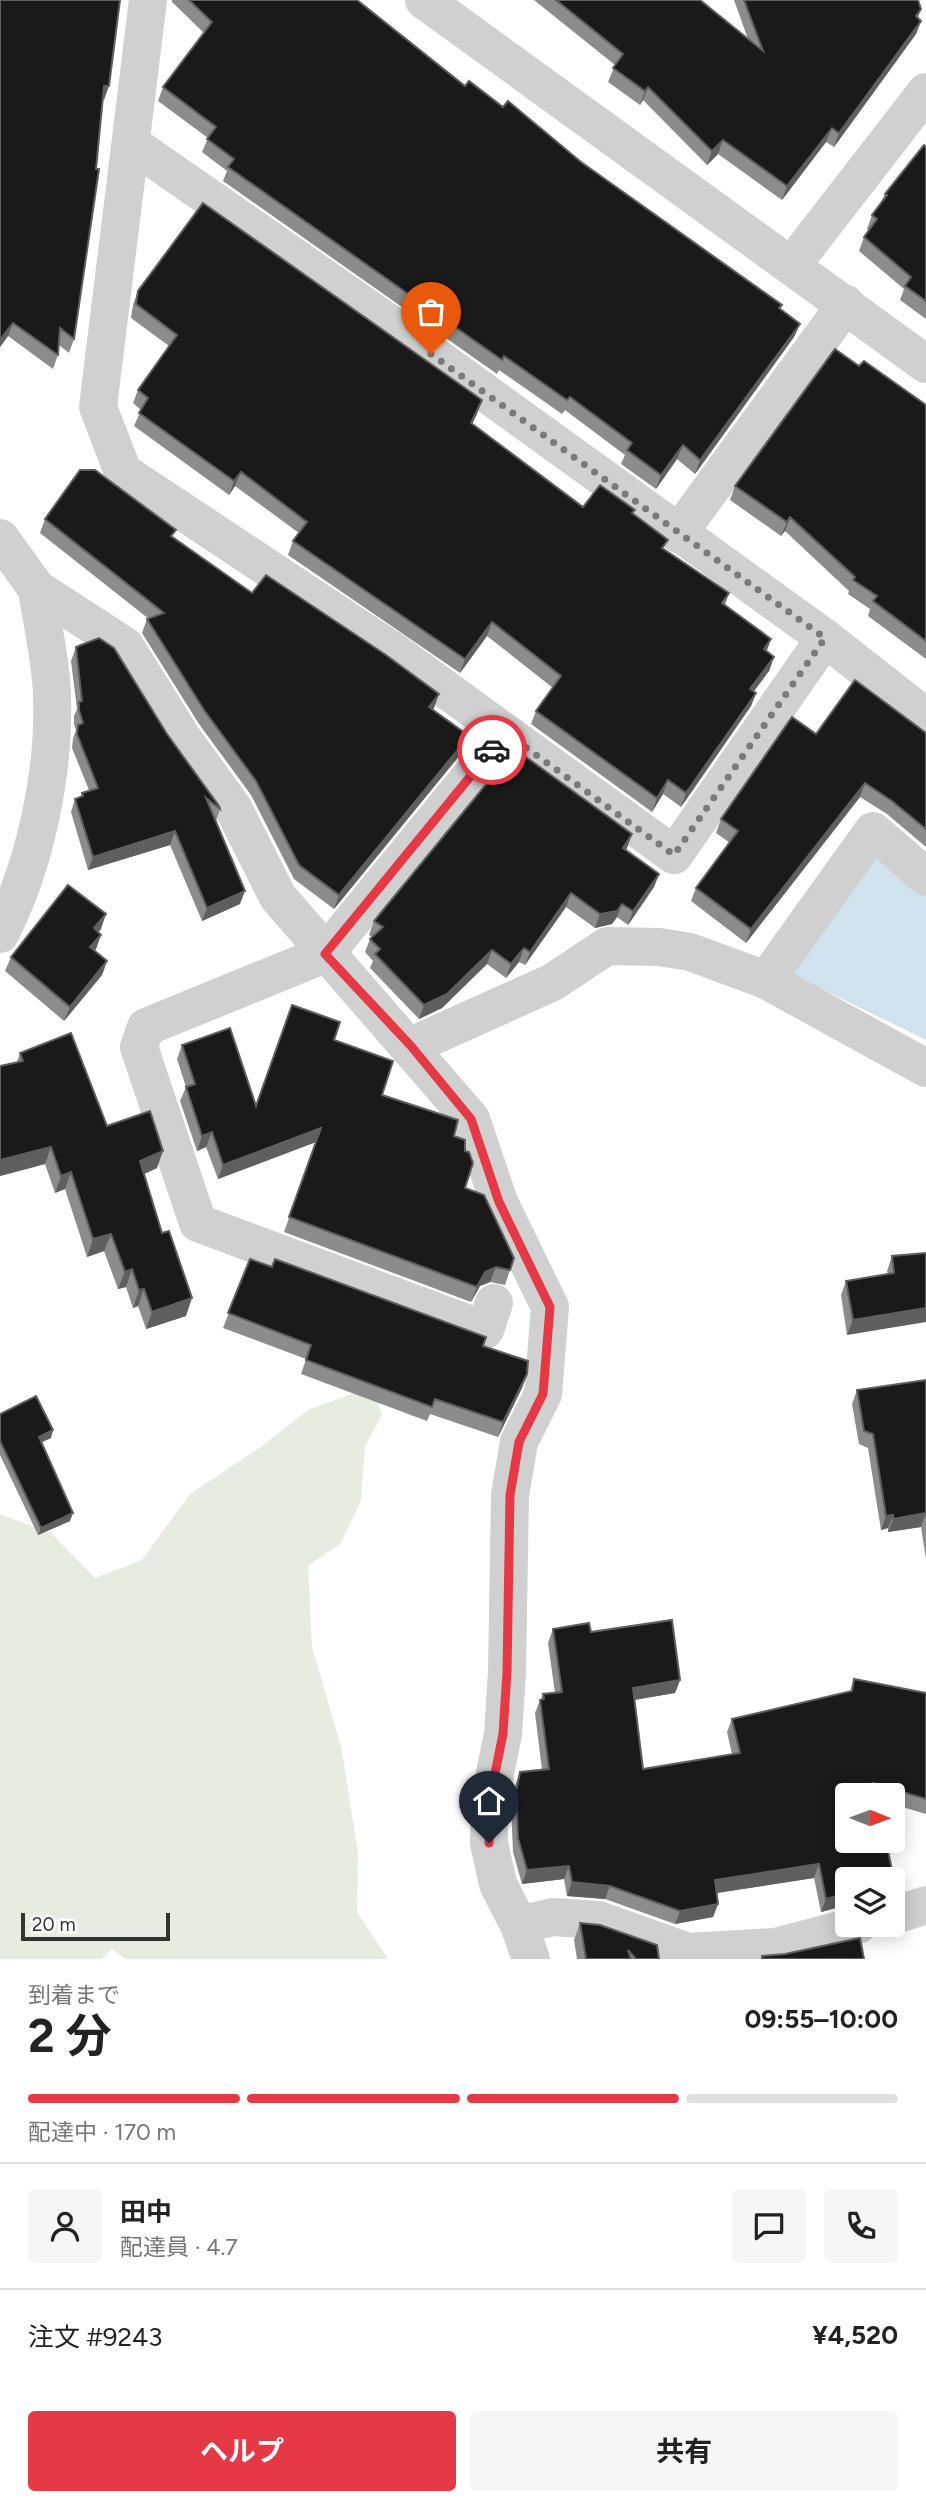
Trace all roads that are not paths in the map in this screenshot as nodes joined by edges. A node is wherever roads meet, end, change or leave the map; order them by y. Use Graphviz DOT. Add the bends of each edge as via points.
graph roads {
  1 [pos="149,0"];
  2 [pos="424,0"];
  3 [pos="926,92"];
  4 [pos="132,144"];
  5 [pos="792,265"];
  6 [pos="846,304"];
  7 [pos="926,364"];
  8 [pos="678,534"];
  9 [pos="0,538"];
  10 [pos="37,589"];
  11 [pos="825,638"];
  12 [pos="926,717"];
  13 [pos="506,733"];
  14 [pos="926,877"];
  15 [pos="0,934"];
  16 [pos="325,954"];
  17 [pos="766,980"];
  18 [pos="411,1046"];
  19 [pos="926,1068"];
  20 [pos="494,1303"];
  21 [pos="926,1905"];
  22 [pos="905,1912"];
  23 [pos="835,1931"];
  24 [pos="525,1942"];
  1 -- 4 [label="street"];
  2 -- 5 [label="street"];
  3 -- 5 [label="street"];
  4 -- 8 [label="street" via="386,321"];
  4 -- 13 [label="street" via="98,408 123,472 393,651"];
  5 -- 6 [label="street"];
  6 -- 7 [label="street"];
  6 -- 8 [label="street"];
  8 -- 11 [label="street"];
  9 -- 10 [label="street"];
  10 -- 15 [label="street" via="52,695 49,785 13,909"];
  10 -- 16 [label="street" via="125,646 233,808 278,897"];
  11 -- 12 [label="street"];
  11 -- 13 [label="street" via="674,855"];
  13 -- 16 [label="street"];
  14 -- 17 [label="street" via="873,831"];
  16 -- 18 [label="street"];
  16 -- 20 [label="street" via="146,1027 139,1047 198,1223 485,1330"];
  17 -- 18 [label="street" via="690,952 607,946 553,982"];
  17 -- 19 [label="street"];
  18 -- 24 [label="street" via="471,1119 499,1202 550,1307 543,1394 519,1442 510,1495 503,1734 489,1803 489,1843 498,1884"];
  21 -- 22 [label="street"];
  23 -- 24 [label="street" via="775,1947 688,1952 598,1920 553,1917"];
}
